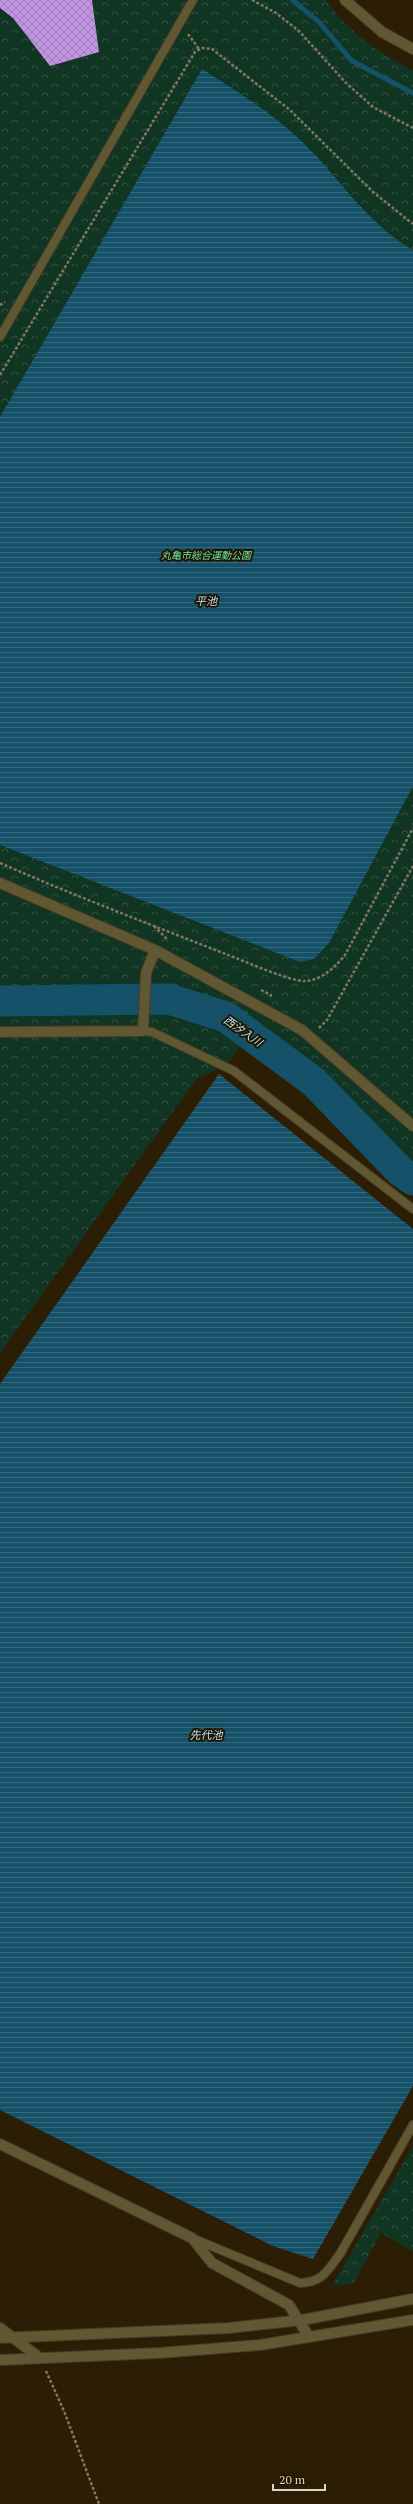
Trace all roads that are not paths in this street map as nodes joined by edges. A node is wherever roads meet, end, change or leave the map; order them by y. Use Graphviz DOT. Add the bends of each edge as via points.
graph roads {
  1 [pos="193,0"];
  2 [pos="345,0"];
  3 [pos="413,48"];
  4 [pos="0,337"];
  5 [pos="0,883"];
  6 [pos="155,950"];
  7 [pos="143,1031"];
  8 [pos="0,1032"];
  9 [pos="413,1126"];
  10 [pos="413,1209"];
  11 [pos="413,2125"];
  12 [pos="0,2144"];
  13 [pos="192,2238"];
  14 [pos="413,2299"];
  15 [pos="298,2320"];
  16 [pos="413,2320"];
  17 [pos="0,2328"];
  18 [pos="309,2337"];
  19 [pos="0,2338"];
  20 [pos="14,2338"];
  21 [pos="40,2358"];
  22 [pos="0,2360"];
  1 -- 4 [label="lane"];
  2 -- 3 [label="street" via="382,32"];
  5 -- 6 [label="street"];
  6 -- 7 [label="street" via="146,973"];
  6 -- 9 [label="street" via="254,1003 310,1037"];
  7 -- 8 [label="street"];
  7 -- 10 [label="lane" via="152,1032 234,1071"];
  11 -- 13 [label="lane" via="340,2254 327,2272 314,2282 300,2283"];
  12 -- 13 [label="street"];
  13 -- 15 [label="street" via="212,2263 289,2305"];
  14 -- 15 [label="street"];
  15 -- 18 [label="street"];
  15 -- 20 [label="street" via="213,2329"];
  16 -- 18 [label="street"];
  17 -- 20 [label="street"];
  18 -- 21 [label="street" via="260,2345"];
  19 -- 20 [label="street"];
  20 -- 21 [label="street"];
  21 -- 22 [label="street"];
}
